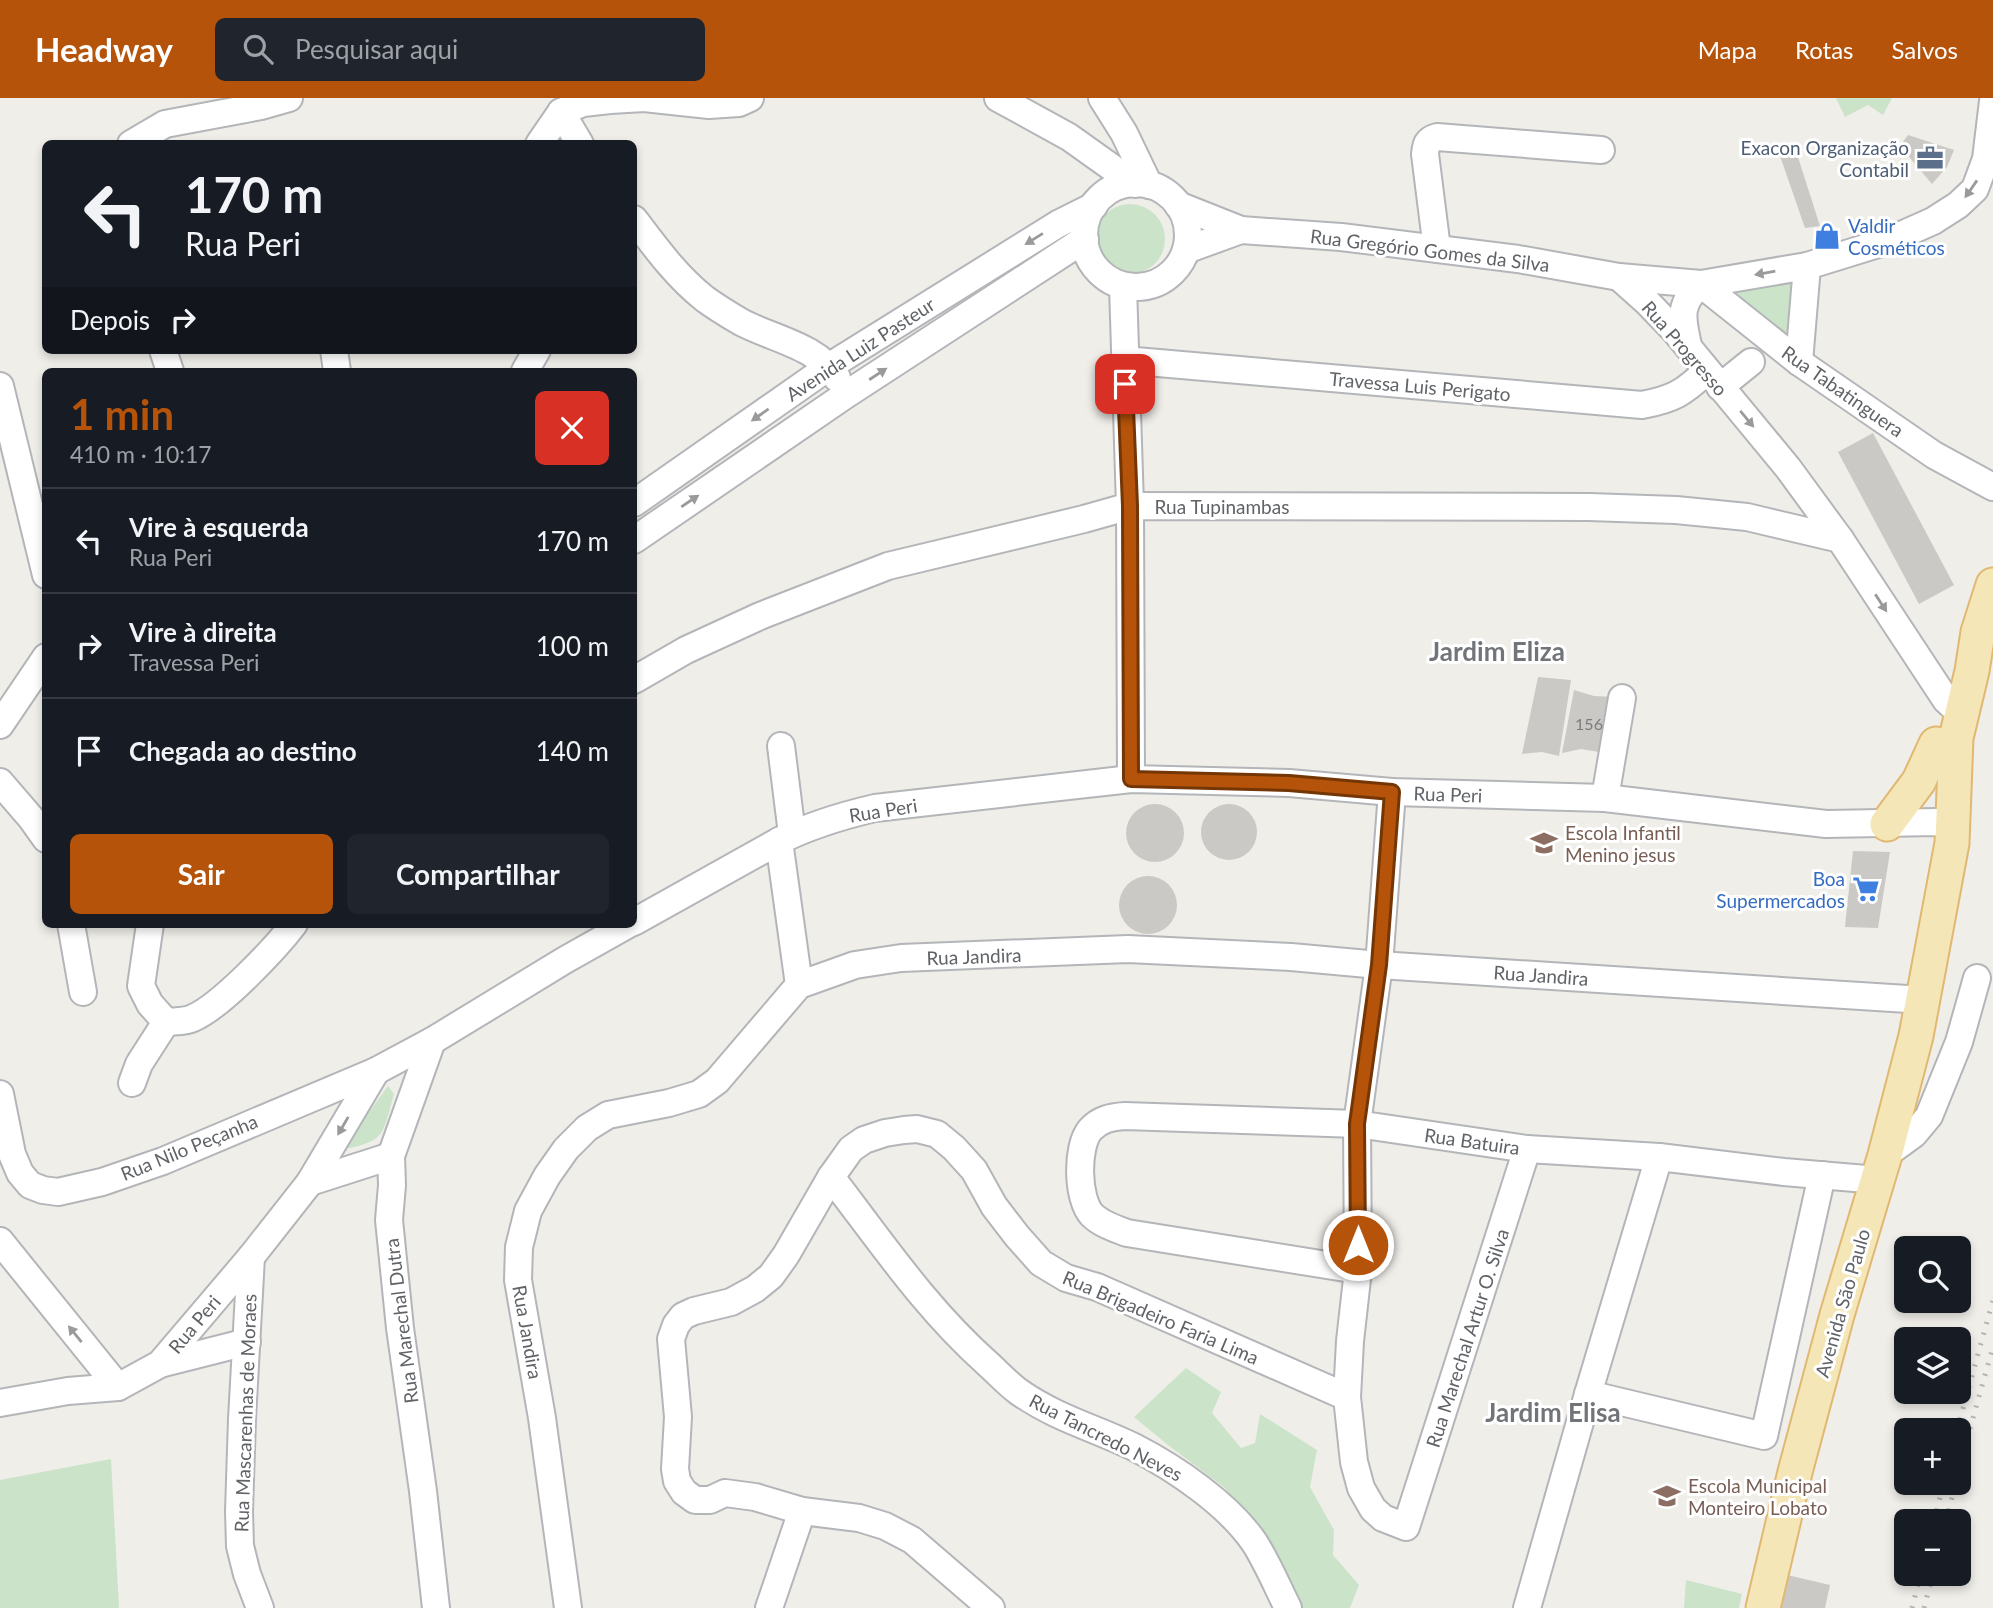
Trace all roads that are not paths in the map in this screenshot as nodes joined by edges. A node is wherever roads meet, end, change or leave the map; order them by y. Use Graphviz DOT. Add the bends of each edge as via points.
graph roads {
  1 [pos="289,98"];
  2 [pos="750,98"];
  3 [pos="998,98"];
  4 [pos="1993,101"];
  5 [pos="1105,102"];
  6 [pos="561,112"];
  7 [pos="138,140"];
  8 [pos="542,140"];
  9 [pos="578,140"];
  10 [pos="1601,150"];
  11 [pos="1103,160"];
  12 [pos="1142,185"];
  13 [pos="1098,201"];
  14 [pos="1178,205"];
  15 [pos="637,223"];
  16 [pos="1241,230"];
  17 [pos="1085,239"];
  18 [pos="1437,249"];
  19 [pos="1186,250"];
  20 [pos="1807,265"];
  21 [pos="1619,277"];
  22 [pos="1701,284"];
  23 [pos="1123,286"];
  24 [pos="1688,348"];
  25 [pos="1124,360"];
  26 [pos="1751,362"];
  27 [pos="1799,362"];
  28 [pos="830,366"];
  29 [pos="1713,379"];
  30 [pos="0,386"];
  31 [pos="847,394"];
  32 [pos="1993,488"];
  33 [pos="637,501"];
  34 [pos="1130,506"];
  35 [pos="637,538"];
  36 [pos="1840,539"];
  37 [pos="42,559"];
  38 [pos="1993,585"];
  39 [pos="42,663"];
  40 [pos="637,678"];
  41 [pos="1622,698"];
  42 [pos="1954,707"];
  43 [pos="0,725"];
  44 [pos="1936,744"];
  45 [pos="781,747"];
  46 [pos="1131,779"];
  47 [pos="0,782"];
  48 [pos="1392,792"];
  49 [pos="1605,798"];
  50 [pos="1945,823"];
  51 [pos="1887,824"];
  52 [pos="42,833"];
  53 [pos="785,837"];
  54 [pos="637,920"];
  55 [pos="72,928"];
  56 [pos="149,928"];
  57 [pos="291,928"];
  58 [pos="622,928"];
  59 [pos="1379,965"];
  60 [pos="1977,978"];
  61 [pos="799,985"];
  62 [pos="83,992"];
  63 [pos="1923,1000"];
  64 [pos="166,1022"];
  65 [pos="432,1041"];
  66 [pos="376,1071"];
  67 [pos="132,1083"];
  68 [pos="0,1094"];
  69 [pos="1357,1124"];
  70 [pos="1527,1149"];
  71 [pos="391,1156"];
  72 [pos="1659,1157"];
  73 [pos="1881,1167"];
  74 [pos="1822,1175"];
  75 [pos="831,1177"];
  76 [pos="310,1182"];
  77 [pos="0,1241"];
  78 [pos="251,1257"];
  79 [pos="1358,1270"];
  80 [pos="247,1342"];
  81 [pos="160,1364"];
  82 [pos="118,1387"];
  83 [pos="1588,1394"];
  84 [pos="1347,1397"];
  85 [pos="0,1403"];
  86 [pos="802,1511"];
  87 [pos="260,1608"];
  88 [pos="436,1608"];
  89 [pos="568,1608"];
  90 [pos="769,1608"];
  91 [pos="991,1608"];
  92 [pos="1287,1608"];
  93 [pos="1527,1608"];
  94 [pos="1763,1608"];
  1 -- 7 [label="street" via="165,124"];
  2 -- 6 [label="street" via="709,105 610,100 583,103"];
  3 -- 11 [label="street"];
  4 -- 20 [label="street, Rua Progresso, one-way" via="1986,159 1975,189 1958,205 1888,241"];
  5 -- 11 [label="street"];
  5 -- 12 [label="street" via="1124,133"];
  6 -- 8 [label="street"];
  6 -- 9 [label="street"];
  10 -- 18 [label="street" via="1429,140 1425,154"];
  11 -- 12 [label="street"];
  11 -- 13 [label="street"];
  12 -- 13 [label="street" via="1118,186"];
  12 -- 14 [label="street" via="1162,191"];
  13 -- 17 [label="street" via="1086,222"];
  13 -- 28 [label="street, Avenida Luiz Pasteur, one-way"];
  14 -- 16 [label="street, Rua Gregório Gomes da Silva"];
  14 -- 19 [label="street" via="1187,224"];
  15 -- 28 [label="street" via="705,299 742,323"];
  16 -- 18 [label="street, Rua Gregório Gomes da Silva"];
  16 -- 19 [label="street, Rua Gregório Gomes da Silva"];
  17 -- 23 [label="street" via="1096,268"];
  31 -- 17 [label="street, Avenida Luiz Pasteur, one-way"];
  18 -- 21 [label="street, Rua Gregório Gomes da Silva"];
  19 -- 23 [label="street" via="1167,278 1154,285"];
  20 -- 22 [label="street, Rua Progresso, one-way"];
  20 -- 27 [label="street"];
  21 -- 22 [label="street, Rua Progresso"];
  21 -- 24 [label="street, Rua Progresso"];
  22 -- 24 [label="street" via="1682,309"];
  22 -- 27 [label="street, Rua Tabatinguera"];
  23 -- 25 [label="street"];
  24 -- 29 [label="street, Rua Progresso"];
  25 -- 29 [label="street, Travessa Luis Perigato" via="1642,405"];
  25 -- 34 [label="street"];
  26 -- 29 [label="street, Travessa Luis Perigato"];
  27 -- 32 [label="street, Rua Tabatinguera" via="1934,455"];
  28 -- 31 [label="street"];
  28 -- 33 [label="street, Avenida Luiz Pasteur, one-way"];
  29 -- 36 [label="street, Rua Progresso, one-way"];
  30 -- 37 [label="street"];
  35 -- 31 [label="street, Avenida Luiz Pasteur, one-way"];
  34 -- 36 [label="street, Rua Tupinambas" via="1676,510 1747,517"];
  34 -- 40 [label="street, Rua Tupinambas" via="888,566 760,616"];
  34 -- 46 [label="street"];
  36 -- 42 [label="street, Rua Progresso, one-way"];
  38 -- 42 [label="main road"];
  39 -- 43 [label="street"];
  41 -- 49 [label="street"];
  42 -- 44 [label="main road"];
  42 -- 50 [label="main road" via="1956,738"];
  44 -- 50 [label="main road"];
  44 -- 51 [label="main road" via="1919,781"];
  45 -- 53 [label="street"];
  46 -- 48 [label="street, Rua Peri" via="1289,783"];
  46 -- 53 [label="street, Rua Peri" via="875,808"];
  47 -- 52 [label="street"];
  48 -- 49 [label="street, Rua Peri"];
  48 -- 59 [label="street"];
  49 -- 51 [label="street, Rua Peri" via="1826,824"];
  50 -- 51 [label="street, Rua Peri"];
  50 -- 63 [label="main road, Avenida São Paulo" via="1944,876"];
  53 -- 54 [label="street, Rua Peri"];
  53 -- 61 [label="street"];
  55 -- 62 [label="street"];
  56 -- 64 [label="street" via="141,986"];
  57 -- 64 [label="street" via="214,1005 188,1020"];
  58 -- 65 [label="street, Rua Peri"];
  59 -- 61 [label="street, Rua Jandira" via="1115,950 901,958 855,965"];
  59 -- 63 [label="street, Rua Jandira"];
  59 -- 69 [label="street"];
  60 -- 73 [label="street" via="1959,1042 1930,1116"];
  61 -- 89 [label="street, Rua Jandira" via="717,1081 699,1094 608,1115 587,1128 566,1149 528,1211 519,1247 518,1280"];
  63 -- 73 [label="main road, Avenida São Paulo"];
  64 -- 67 [label="street"];
  65 -- 66 [label="street, Rua Nilo Peçanha"];
  65 -- 71 [label="street, Rua Marechal Dutra"];
  66 -- 68 [label="street, Rua Nilo Peçanha" via="163,1161 58,1192 30,1185 20,1173"];
  66 -- 76 [label="street, Rua Peri, one-way"];
  69 -- 70 [label="street, Rua Batuira"];
  69 -- 79 [label="street"];
  69 -- 79 [label="street, Rua Batuira" via="1110,1117 1088,1132 1080,1181 1091,1215 1127,1233"];
  70 -- 72 [label="street, Rua Batuira"];
  70 -- 84 [label="street, Rua Marechal Artur O. Silva" via="1406,1527 1383,1518 1361,1488"];
  71 -- 76 [label="street"];
  71 -- 88 [label="street, Rua Marechal Dutra" via="393,1263"];
  72 -- 74 [label="street, Rua Batuira"];
  72 -- 83 [label="street"];
  73 -- 74 [label="street, Rua Batuira"];
  73 -- 94 [label="main road, Avenida São Paulo" via="1837,1315"];
  74 -- 83 [label="street" via="1764,1436"];
  75 -- 84 [label="street, Rua Brigadeiro Faria Lima" via="851,1149 864,1140 904,1130 937,1134 974,1170 994,1206 1041,1263 1066,1278 1097,1287"];
  75 -- 86 [label="street, Rua Brigadeiro Faria Lima" via="771,1276 731,1302 683,1316 671,1339 678,1417 677,1481 684,1492 695,1500 725,1493 754,1497"];
  75 -- 92 [label="street, Rua Tancredo Neves" via="909,1282 981,1358 1019,1392 1065,1419 1133,1447 1203,1490 1254,1542"];
  76 -- 78 [label="street, Rua Peri"];
  82 -- 77 [label="street, one-way"];
  78 -- 80 [label="street, Rua Mascarenhas de Moraes"];
  78 -- 81 [label="street, Rua Peri"];
  79 -- 84 [label="street"];
  80 -- 81 [label="street"];
  80 -- 87 [label="street, Rua Mascarenhas de Moraes" via="240,1546"];
  81 -- 82 [label="street, Rua Peri"];
  82 -- 85 [label="street"];
  83 -- 93 [label="street"];
  86 -- 90 [label="street"];
  86 -- 91 [label="street" via="885,1526 912,1540"];
}
